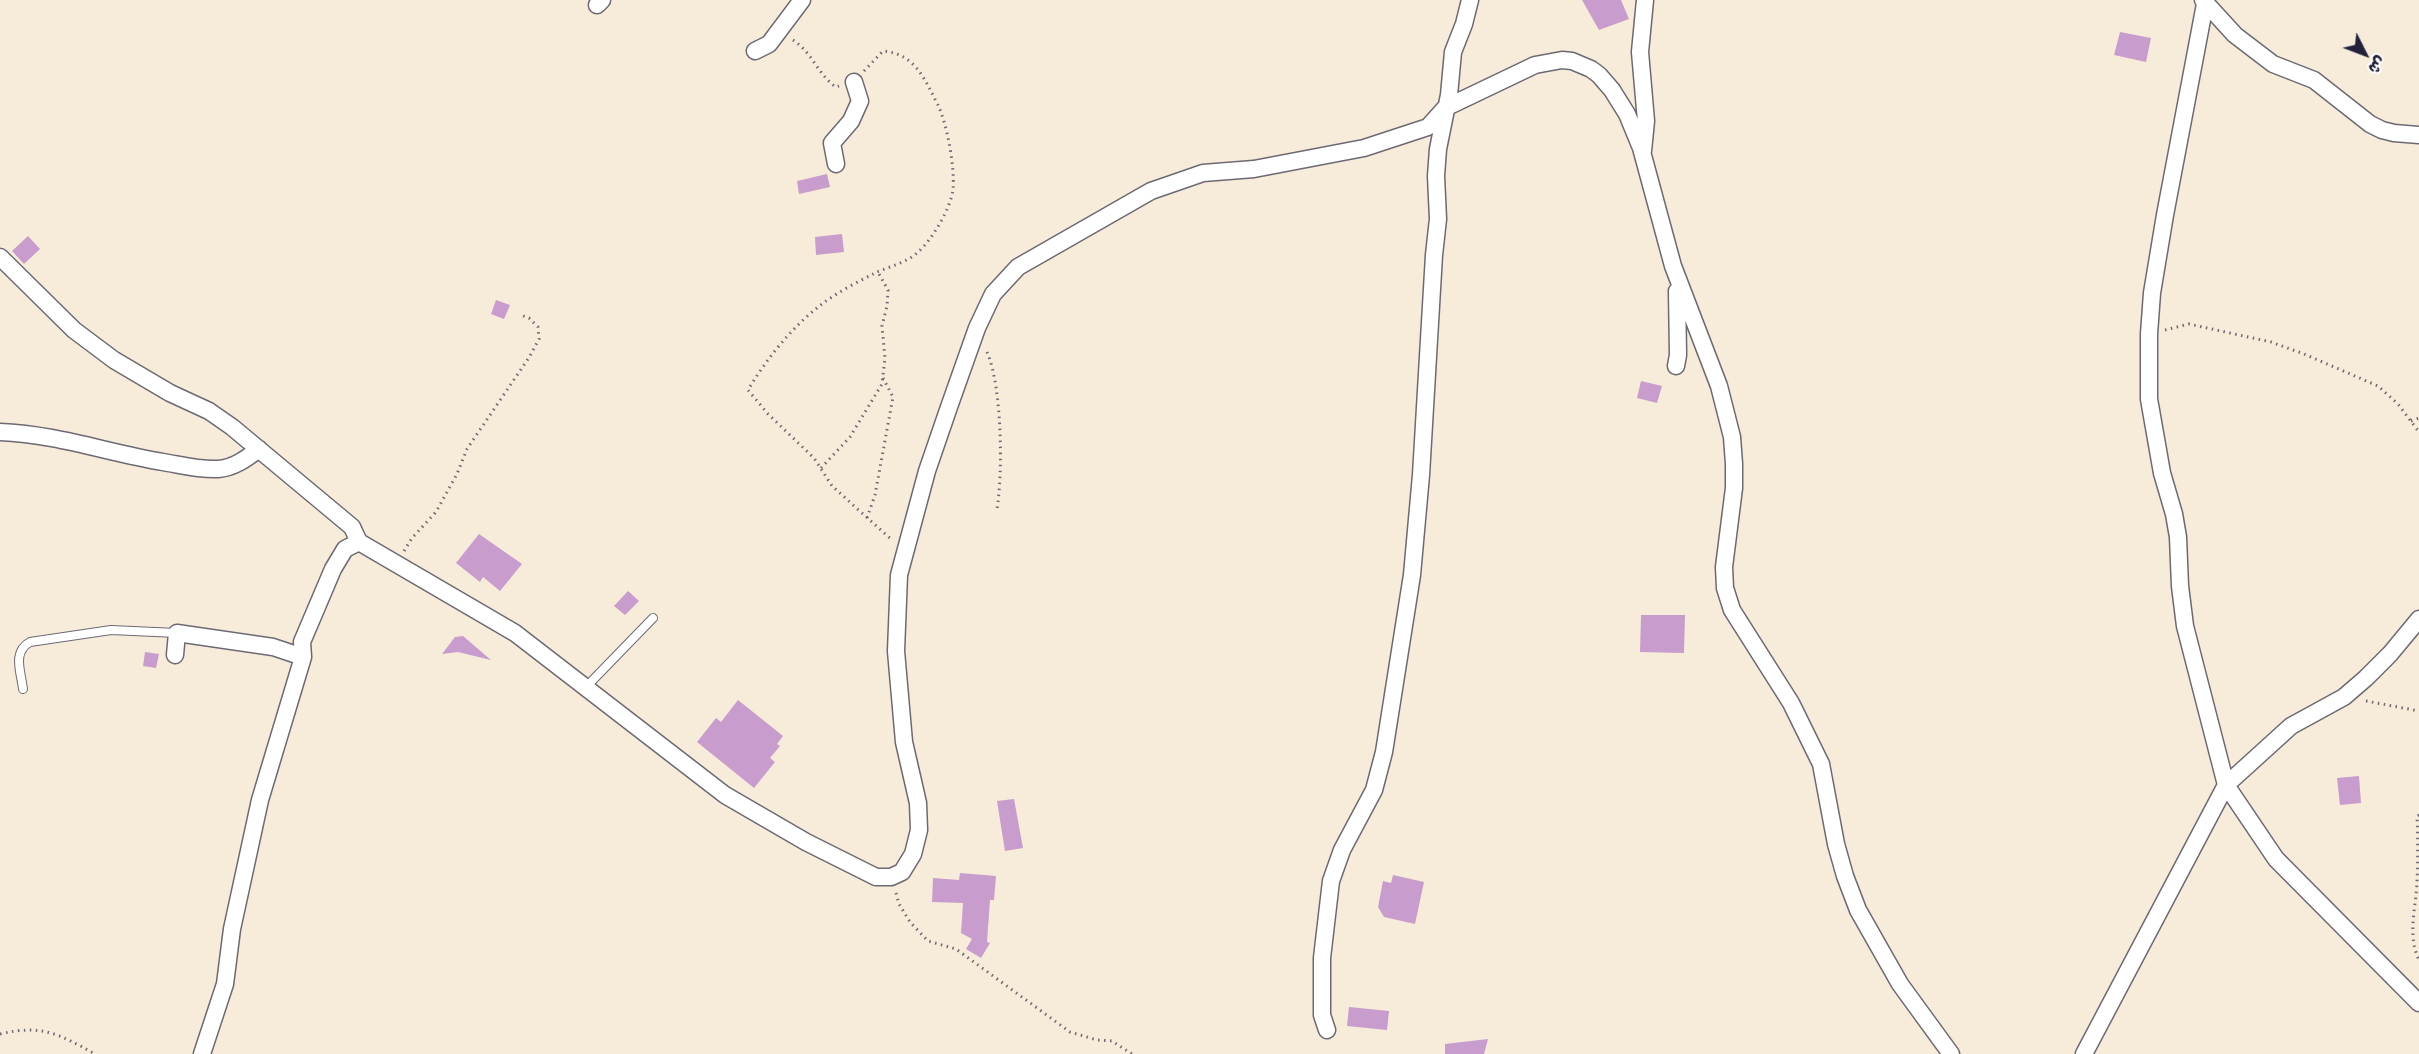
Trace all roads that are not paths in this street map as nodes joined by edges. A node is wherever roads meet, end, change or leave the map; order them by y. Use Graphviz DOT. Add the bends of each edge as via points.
graph roads {
  1 [pos="802,0"];
  2 [pos="1470,0"];
  3 [pos="1645,0"];
  4 [pos="2204,2"];
  5 [pos="755,51"];
  6 [pos="854,82"];
  7 [pos="1445,108"];
  8 [pos="2419,135"];
  9 [pos="1642,154"];
  10 [pos="836,164"];
  11 [pos="0,257"];
  12 [pos="1673,266"];
  13 [pos="1676,366"];
  14 [pos="0,432"];
  15 [pos="259,449"];
  16 [pos="359,542"];
  17 [pos="653,618"];
  18 [pos="2419,619"];
  19 [pos="177,633"];
  20 [pos="174,655"];
  21 [pos="303,657"];
  22 [pos="586,687"];
  23 [pos="23,689"];
  24 [pos="2226,785"];
  25 [pos="2419,1003"];
  26 [pos="1327,1030"];
  27 [pos="202,1054"];
  28 [pos="1951,1054"];
  29 [pos="2084,1054"];
  1 -- 5 [label="street" via="769,44"];
  2 -- 7 [label="street" via="1453,52"];
  3 -- 9 [label="street" via="1640,52 1646,121"];
  4 -- 8 [label="street" via="2262,57 2314,80 2370,124 2394,133"];
  4 -- 24 [label="street" via="2165,215 2148,334 2150,399 2178,537 2185,626"];
  6 -- 10 [label="street" via="860,101 851,121 832,143"];
  7 -- 9 [label="street" via="1535,64 1572,61 1591,69 1612,90 1627,114"];
  7 -- 22 [label="street" via="1428,127 1364,148 1254,169 1203,173 1151,190 1018,267 993,294 977,328 927,471 899,575 896,651 904,742 918,803 919,830 902,872 876,877 724,795"];
  7 -- 26 [label="street" via="1436,176 1438,219 1412,575 1384,752 1374,790 1339,856 1331,881 1322,958 1322,1015"];
  9 -- 12 [label="street"];
  11 -- 15 [label="street" via="74,330 114,360 209,411"];
  12 -- 13 [label="street" via="1678,316"];
  12 -- 28 [label="street" via="1719,386 1732,437 1734,488 1724,567 1732,610 1791,704 1821,764 1836,844 1858,910 1900,984"];
  14 -- 15 [label="street" via="79,443 196,468 230,467"];
  15 -- 16 [label="street" via="352,527"];
  16 -- 21 [label="street" via="345,549 333,569 302,642"];
  16 -- 22 [label="street" via="515,633"];
  17 -- 22 [label="lane"];
  18 -- 24 [label="street" via="2390,654 2344,697 2291,726"];
  19 -- 20 [label="street"];
  19 -- 21 [label="street" via="273,647"];
  19 -- 23 [label="lane" via="111,630 30,642 18,656"];
  21 -- 27 [label="street" via="260,800 232,929 225,984"];
  24 -- 25 [label="street" via="2276,859"];
  24 -- 29 [label="street"];
}
